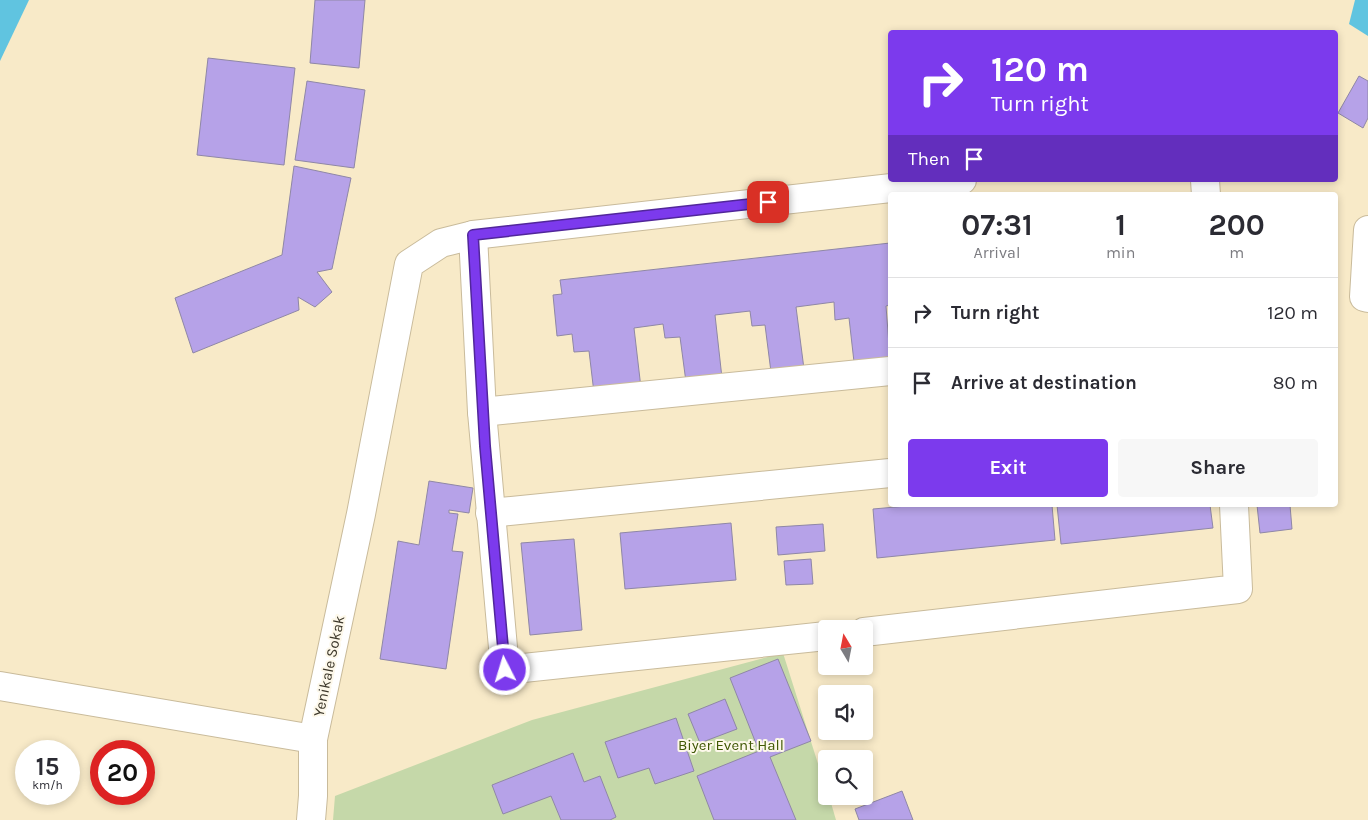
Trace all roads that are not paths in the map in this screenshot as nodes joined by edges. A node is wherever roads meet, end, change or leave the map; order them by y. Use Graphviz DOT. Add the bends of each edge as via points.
graph roads {
  1 [pos="944,182"];
  2 [pos="1368,230"];
  3 [pos="473,235"];
  4 [pos="1368,298"];
  5 [pos="888,372"];
  6 [pos="482,412"];
  7 [pos="888,473"];
  8 [pos="1234,507"];
  9 [pos="490,514"];
  10 [pos="873,631"];
  11 [pos="818,637"];
  12 [pos="0,686"];
  13 [pos="313,739"];
  14 [pos="311,820"];
  1 -- 3 [label="street, Yenikale Sokak"];
  2 -- 4 [label="street" via="1364,297"];
  3 -- 6 [label="street"];
  3 -- 13 [label="street, Yenikale Sokak" via="442,243 409,264"];
  5 -- 6 [label="street"];
  6 -- 9 [label="street"];
  7 -- 9 [label="street"];
  8 -- 10 [label="street" via="1238,589"];
  9 -- 11 [label="street" via="505,670"];
  12 -- 13 [label="street"];
  13 -- 14 [label="street, Yenikale Sokak"];
}
